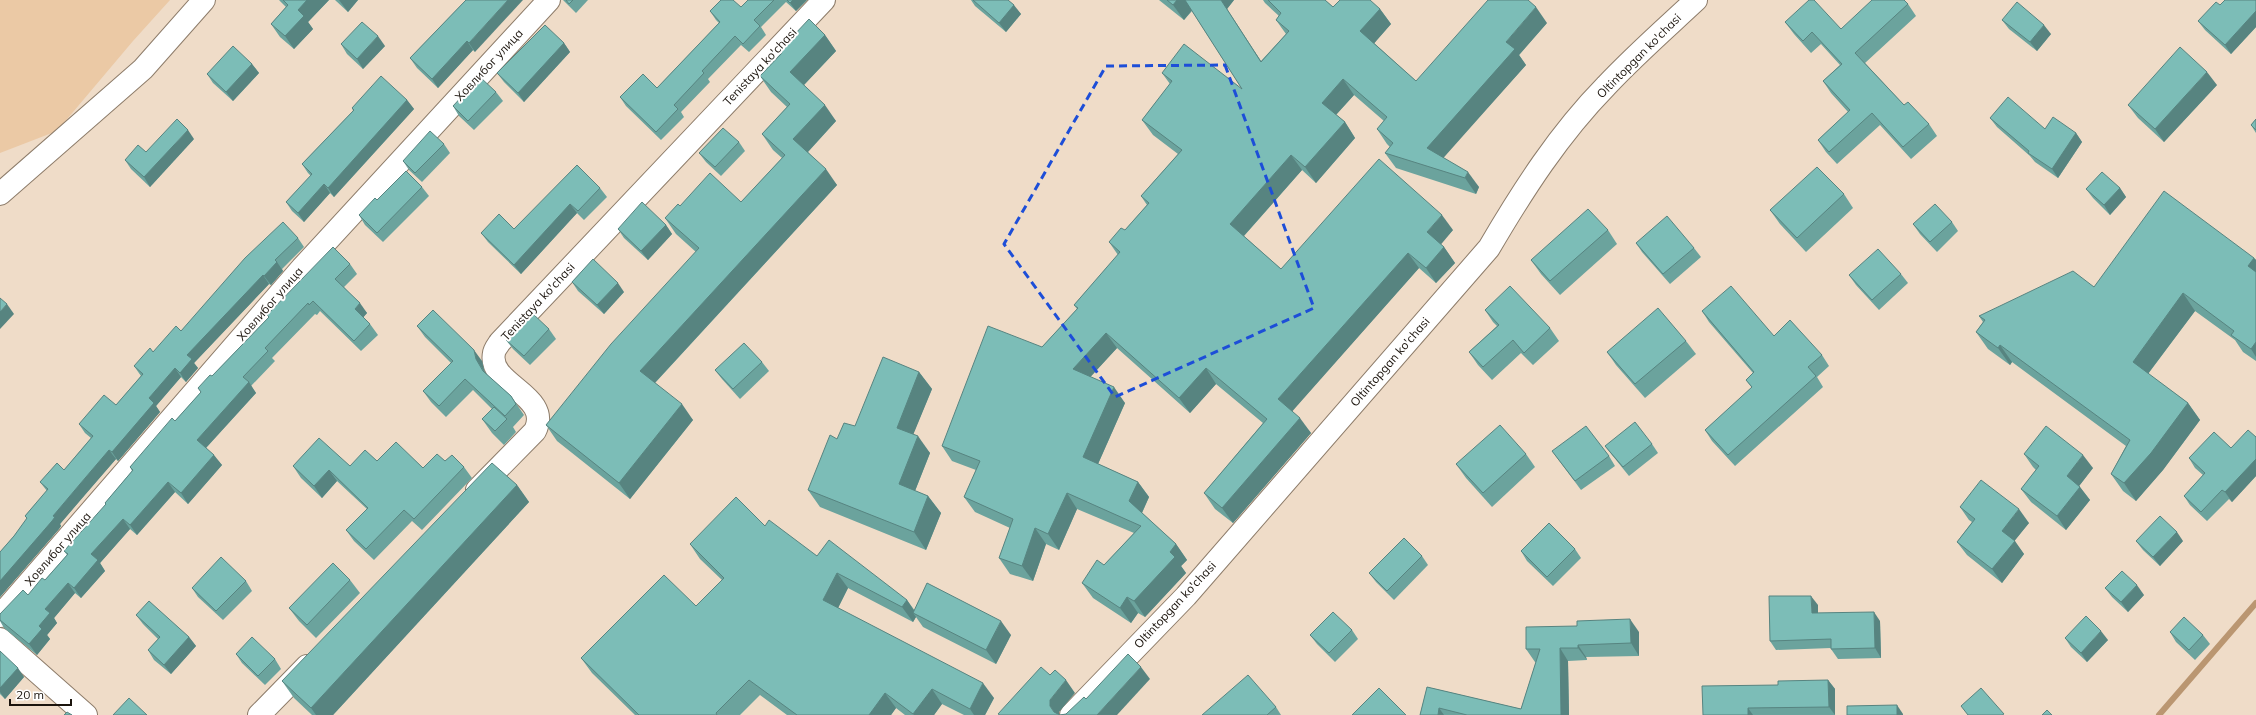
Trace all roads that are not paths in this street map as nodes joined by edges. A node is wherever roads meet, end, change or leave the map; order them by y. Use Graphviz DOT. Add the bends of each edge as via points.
graph roads {
  1 [pos="204,0"];
  2 [pos="549,0"];
  3 [pos="824,0"];
  4 [pos="1696,0"];
  5 [pos="0,194"];
  6 [pos="463,505"];
  7 [pos="0,616"];
  8 [pos="0,639"];
  9 [pos="320,652"];
  10 [pos="86,715"];
  11 [pos="259,715"];
  12 [pos="1070,715"];
  1 -- 5 [label="street" via="143,69"];
  2 -- 7 [label="street, Ховлибог улица" via="302,268"];
  3 -- 6 [label="street, Tenistaya ko'chasi" via="500,342 494,353 494,364 534,406 539,414 539,422 535,431"];
  4 -- 12 [label="street, Oltintopgan ko'chasi" via="1605,86 1544,160 1521,193 1489,248 1186,596"];
  8 -- 10 [label="street"];
  9 -- 11 [label="street"];
}
